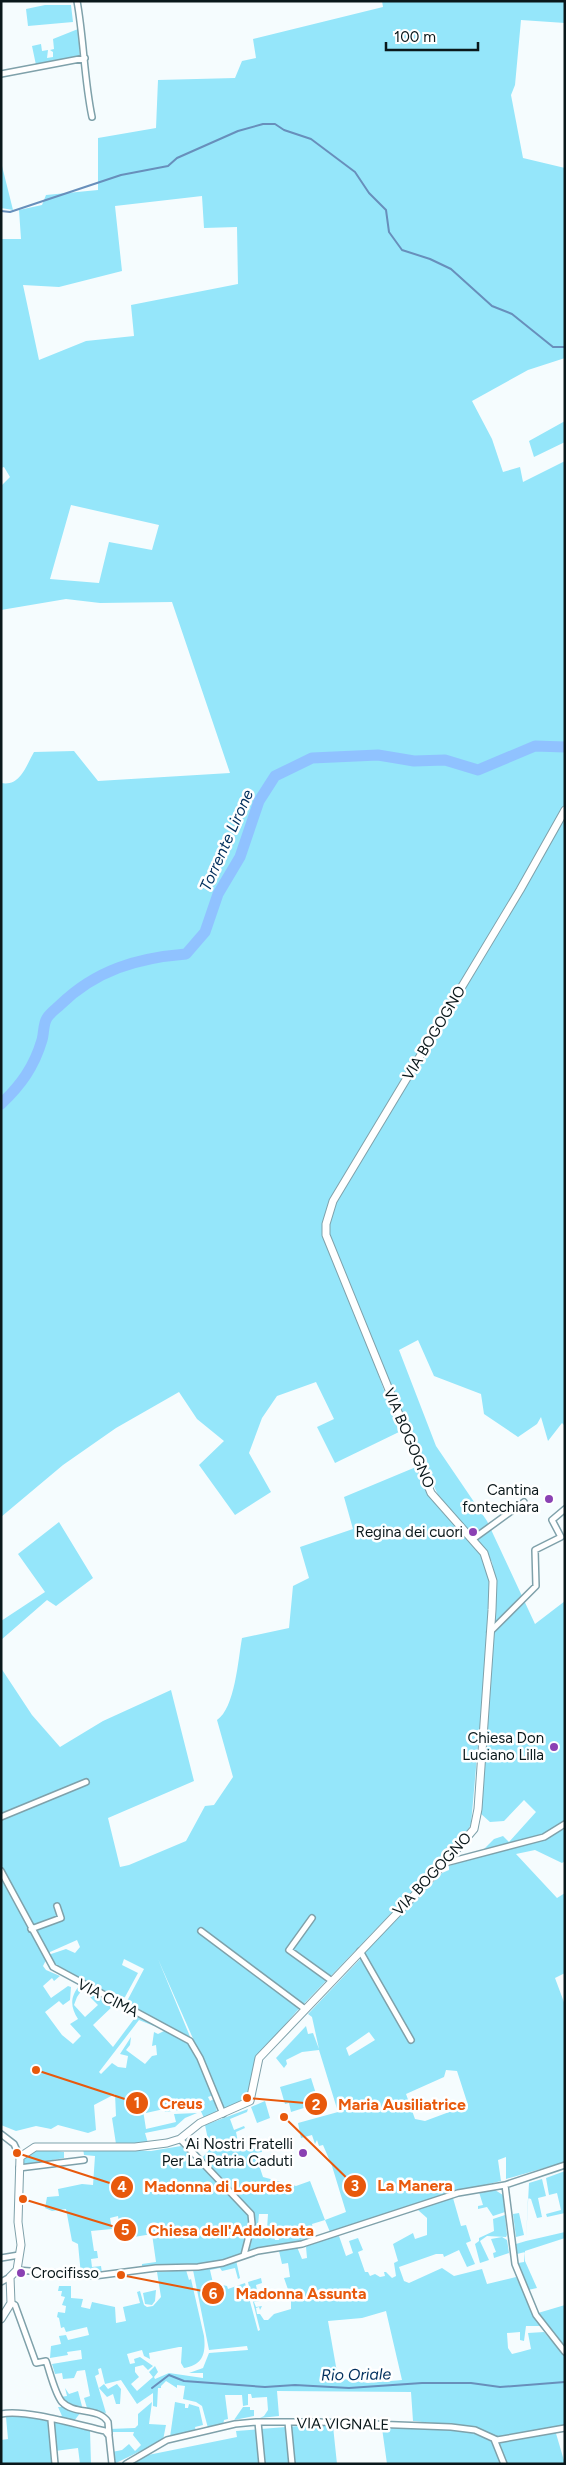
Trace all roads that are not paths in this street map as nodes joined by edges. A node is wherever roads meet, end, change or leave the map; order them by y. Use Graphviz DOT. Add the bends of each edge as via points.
graph roads {
  1 [pos="76,1"];
  2 [pos="85,58"];
  3 [pos="1,74"];
  4 [pos="92,117"];
  5 [pos="565,810"];
  6 [pos="524,1502"];
  7 [pos="565,1509"];
  8 [pos="473,1539"];
  9 [pos="490,1632"];
  10 [pos="86,1782"];
  11 [pos="1,1817"];
  12 [pos="565,1824"];
  13 [pos="445,1863"];
  14 [pos="1,1871"];
  15 [pos="57,1906"];
  16 [pos="312,1918"];
  17 [pos="31,1928"];
  18 [pos="201,1932"];
  19 [pos="360,1951"];
  20 [pos="332,1981"];
  21 [pos="305,2009"];
  22 [pos="411,2040"];
  23 [pos="223,2114"];
  24 [pos="1,2134"];
  25 [pos="180,2138"];
  26 [pos="20,2157"];
  27 [pos="84,2160"];
  28 [pos="565,2165"];
  29 [pos="19,2168"];
  30 [pos="505,2185"];
  31 [pos="19,2255"];
  32 [pos="244,2255"];
  33 [pos="1,2258"];
  34 [pos="17,2270"];
  35 [pos="10,2277"];
  36 [pos="1,2282"];
  37 [pos="11,2303"];
  38 [pos="1,2319"];
  39 [pos="565,2352"];
  40 [pos="1,2414"];
  41 [pos="51,2420"];
  42 [pos="258,2422"];
  43 [pos="288,2422"];
  44 [pos="565,2428"];
  45 [pos="108,2434"];
  46 [pos="494,2438"];
  47 [pos="55,2464"];
  48 [pos="112,2464"];
  49 [pos="126,2464"];
  50 [pos="262,2464"];
  51 [pos="292,2464"];
  52 [pos="504,2464"];
  1 -- 2 [label="street"];
  2 -- 3 [label="street"];
  2 -- 4 [label="street"];
  5 -- 8 [label="main road, VIA BOGOGNO" via="333,1201 326,1224 326,1235 431,1493"];
  6 -- 8 [label="street"];
  7 -- 9 [label="street" via="552,1521 561,1537 535,1550 537,1584"];
  8 -- 9 [label="main road, VIA BOGOGNO" via="488,1562 492,1581"];
  9 -- 13 [label="main road, VIA BOGOGNO" via="478,1809 474,1829"];
  10 -- 11 [label="street"];
  12 -- 13 [label="street" via="544,1837"];
  13 -- 19 [label="main road, VIA BOGOGNO"];
  14 -- 17 [label="street, VIA CIMA"];
  15 -- 17 [label="street" via="61,1918"];
  16 -- 20 [label="street" via="289,1950"];
  17 -- 23 [label="street, VIA CIMA" via="48,1962 61,1974 190,2041"];
  18 -- 21 [label="street"];
  19 -- 20 [label="main road, VIA BOGOGNO"];
  19 -- 22 [label="street"];
  20 -- 21 [label="main road, VIA BOGOGNO"];
  21 -- 23 [label="main road, VIA BOGOGNO" via="258,2060 250,2101"];
  23 -- 25 [label="main road"];
  24 -- 26 [label="street" via="14,2144"];
  25 -- 26 [label="main road" via="150,2147 35,2147"];
  25 -- 32 [label="street" via="251,2214 252,2224"];
  26 -- 29 [label="main road"];
  27 -- 29 [label="street"];
  28 -- 30 [label="street"];
  29 -- 31 [label="main road"];
  30 -- 32 [label="street" via="458,2193 302,2244"];
  30 -- 39 [label="street" via="513,2255 523,2287 536,2315"];
  31 -- 33 [label="street"];
  31 -- 34 [label="main road"];
  32 -- 34 [label="street" via="198,2267 156,2268 94,2276"];
  34 -- 35 [label="main road"];
  35 -- 36 [label="street"];
  35 -- 37 [label="main road"];
  37 -- 38 [label="main road"];
  37 -- 45 [label="street" via="15,2305 36,2363 43,2361 46,2364 63,2403 102,2415 108,2422"];
  40 -- 41 [label="street" via="11,2412"];
  41 -- 45 [label="street"];
  41 -- 47 [label="street"];
  42 -- 43 [label="street, VIA VIGNALE"];
  42 -- 49 [label="street, VIA VIGNALE" via="166,2440"];
  42 -- 50 [label="street"];
  43 -- 46 [label="street, VIA VIGNALE" via="452,2427 475,2430"];
  43 -- 51 [label="street"];
  44 -- 46 [label="street, VIA VIGNALE"];
  45 -- 48 [label="street"];
  46 -- 52 [label="street"];
}
